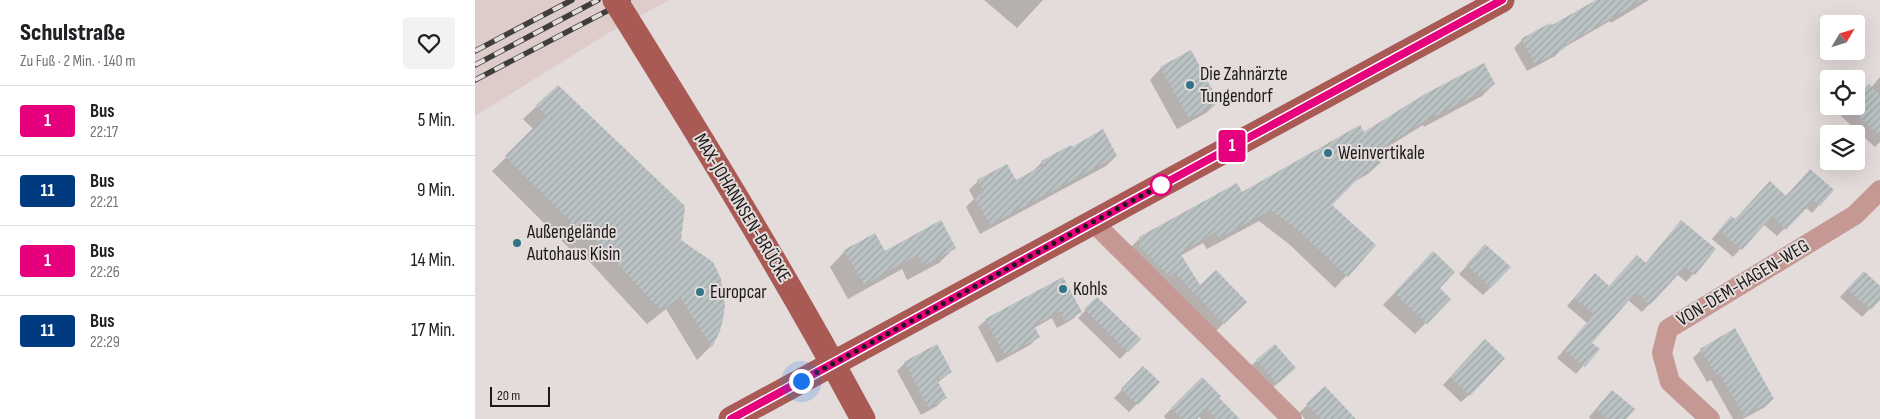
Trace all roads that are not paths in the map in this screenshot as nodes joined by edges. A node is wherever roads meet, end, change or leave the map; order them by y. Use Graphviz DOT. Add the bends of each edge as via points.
graph roads {
  1 [pos="615,0"];
  2 [pos="1502,0"];
  3 [pos="1880,190"];
  4 [pos="1093,222"];
  5 [pos="731,419"];
  6 [pos="863,419"];
  7 [pos="1292,419"];
  8 [pos="1710,419"];
  1 -- 6 [label="main road, MAX-JOHANNSEN-BRÜCKE, bridge" via="730,185"];
  2 -- 4 [label="main road"];
  3 -- 8 [label="street, VON-DEM-HAGEN-WEG" via="1855,215 1667,329 1663,353 1670,382"];
  4 -- 5 [label="main road"];
  4 -- 7 [label="street"];
}
